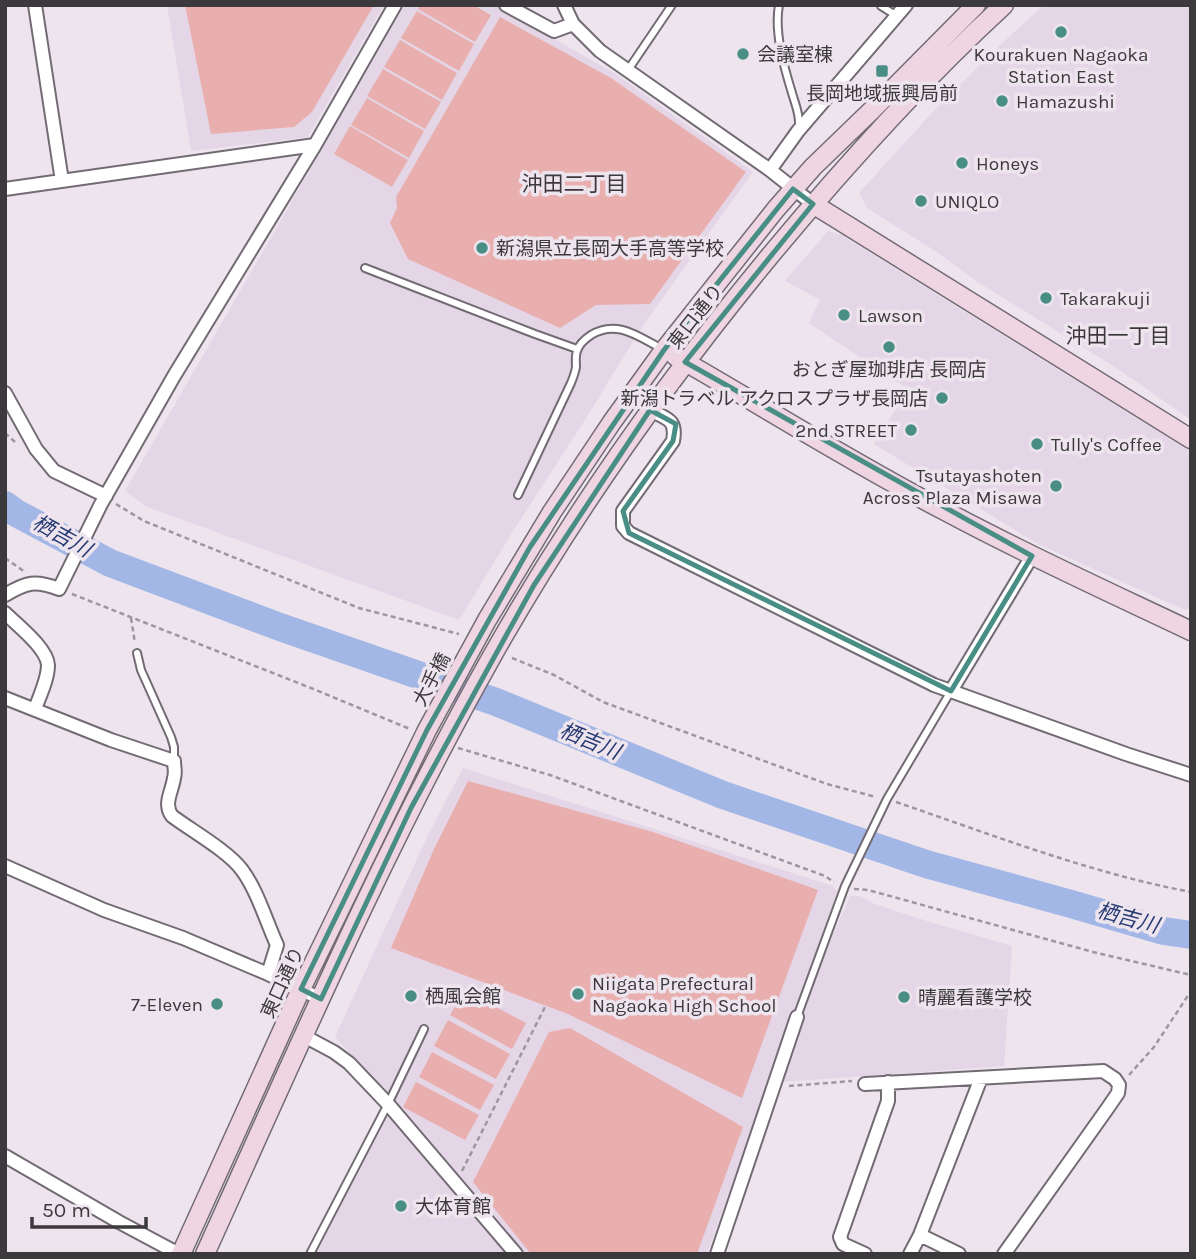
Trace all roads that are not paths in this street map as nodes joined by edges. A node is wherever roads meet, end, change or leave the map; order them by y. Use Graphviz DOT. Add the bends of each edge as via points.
graph roads {
  1 [pos="35,5"];
  2 [pos="395,5"];
  3 [pos="506,5"];
  4 [pos="564,5"];
  5 [pos="672,5"];
  6 [pos="779,5"];
  7 [pos="976,5"];
  8 [pos="881,6"];
  9 [pos="997,8"];
  10 [pos="902,10"];
  11 [pos="573,24"];
  12 [pos="627,71"];
  13 [pos="798,131"];
  14 [pos="315,145"];
  15 [pos="770,170"];
  16 [pos="62,181"];
  17 [pos="5,189"];
  18 [pos="793,189"];
  19 [pos="813,204"];
  20 [pos="365,268"];
  21 [pos="577,349"];
  22 [pos="664,350"];
  23 [pos="685,362"];
  24 [pos="5,393"];
  25 [pos="650,410"];
  26 [pos="1191,439"];
  27 [pos="518,495"];
  28 [pos="107,501"];
  29 [pos="1032,556"];
  30 [pos="7,591"];
  31 [pos="5,613"];
  32 [pos="1191,631"];
  33 [pos="471,648"];
  34 [pos="137,653"];
  35 [pos="951,691"];
  36 [pos="5,698"];
  37 [pos="35,709"];
  38 [pos="427,730"];
  39 [pos="174,761"];
  40 [pos="1191,775"];
  41 [pos="5,866"];
  42 [pos="268,974"];
  43 [pos="301,989"];
  44 [pos="321,999"];
  45 [pos="797,1017"];
  46 [pos="424,1029"];
  47 [pos="304,1036"];
  48 [pos="981,1078"];
  49 [pos="888,1082"];
  50 [pos="865,1084"];
  51 [pos="388,1104"];
  52 [pos="7,1161"];
  53 [pos="919,1235"];
  54 [pos="180,1254"];
  55 [pos="205,1254"];
  56 [pos="310,1254"];
  57 [pos="516,1254"];
  58 [pos="717,1254"];
  59 [pos="865,1254"];
  60 [pos="910,1254"];
  61 [pos="959,1254"];
  62 [pos="1004,1254"];
  1 -- 16 [label="street"];
  2 -- 14 [label="street"];
  3 -- 11 [label="street" via="554,31"];
  4 -- 11 [label="street"];
  5 -- 12 [label="lane"];
  6 -- 13 [label="lane" via="778,30 800,118"];
  7 -- 18 [label="street, 東口通り"];
  8 -- 10 [label="lane"];
  9 -- 19 [label="street, 東口通り"];
  10 -- 13 [label="street"];
  11 -- 12 [label="street"];
  12 -- 15 [label="street"];
  13 -- 15 [label="street"];
  14 -- 16 [label="street"];
  14 -- 28 [label="street" via="174,376"];
  15 -- 18 [label="street"];
  16 -- 17 [label="street"];
  18 -- 19 [label="street"];
  18 -- 22 [label="street, 東口通り"];
  19 -- 23 [label="street, 東口通り"];
  19 -- 26 [label="street"];
  20 -- 21 [label="lane"];
  21 -- 22 [label="lane" via="596,332 619,328"];
  21 -- 27 [label="lane" via="571,383"];
  22 -- 23 [label="street"];
  22 -- 33 [label="street, 東口通り" via="552,512"];
  23 -- 25 [label="street, 東口通り"];
  23 -- 29 [label="street" via="850,460"];
  24 -- 28 [label="street" via="36,449 54,471"];
  25 -- 35 [label="street" via="672,422 675,429 673,440 623,511 623,526 629,533"];
  25 -- 44 [label="street, 東口通り" via="560,544 492,657 455,744 411,808"];
  28 -- 30 [label="street" via="60,586 34,582"];
  29 -- 32 [label="street"];
  29 -- 35 [label="street"];
  31 -- 37 [label="street" via="48,661"];
  33 -- 38 [label="street, 大手橋"];
  34 -- 39 [label="lane" via="172,737"];
  35 -- 40 [label="street"];
  35 -- 45 [label="lane" via="884,805 846,882"];
  36 -- 37 [label="street"];
  37 -- 39 [label="street"];
  38 -- 43 [label="street, 東口通り"];
  39 -- 42 [label="street" via="168,810 243,871 277,945"];
  41 -- 42 [label="street"];
  42 -- 43 [label="street"];
  43 -- 44 [label="street"];
  43 -- 54 [label="street, 東口通り"];
  44 -- 47 [label="street"];
  45 -- 58 [label="street"];
  46 -- 51 [label="lane"];
  47 -- 51 [label="street" via="349,1063"];
  47 -- 55 [label="street"];
  48 -- 49 [label="street"];
  48 -- 53 [label="street"];
  48 -- 62 [label="street" via="1103,1071 1119,1085 1118,1093"];
  49 -- 50 [label="street"];
  49 -- 59 [label="street" via="888,1101 840,1237 843,1244"];
  51 -- 56 [label="lane"];
  51 -- 57 [label="street"];
  52 -- 54 [label="street"];
  53 -- 60 [label="street"];
  53 -- 61 [label="street"];
}
